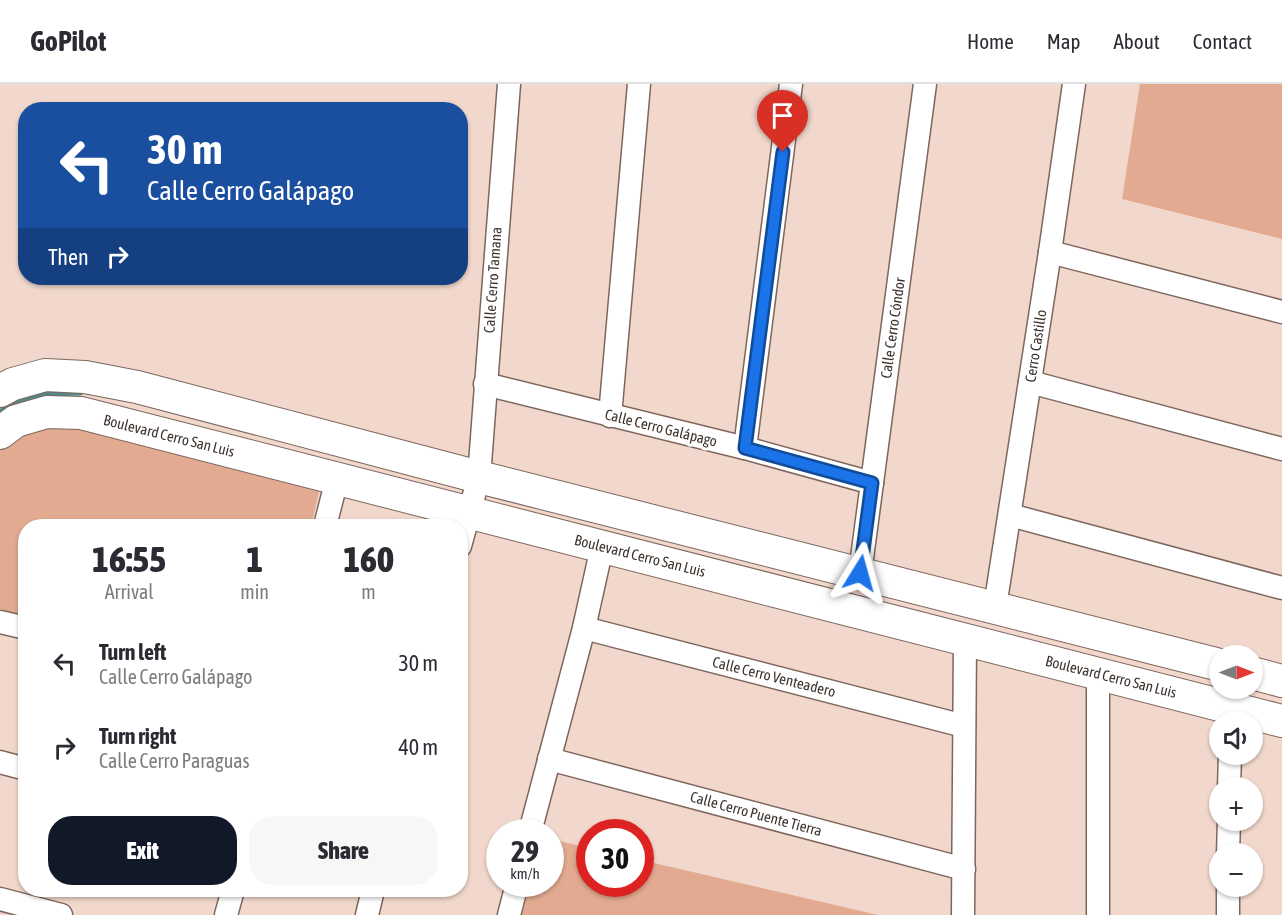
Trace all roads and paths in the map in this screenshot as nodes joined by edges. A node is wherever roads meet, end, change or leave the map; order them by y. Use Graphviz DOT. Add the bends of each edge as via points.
graph roads {
  1 [pos="508,84"];
  2 [pos="639,84"];
  3 [pos="791,84"];
  4 [pos="925,84"];
  5 [pos="1074,84"];
  6 [pos="1050,252"];
  7 [pos="1282,312"];
  8 [pos="1030,382"];
  9 [pos="485,384"];
  10 [pos="0,391"];
  11 [pos="610,416"];
  12 [pos="0,433"];
  13 [pos="745,448"];
  14 [pos="1282,449"];
  15 [pos="479,477"];
  16 [pos="337,479"];
  17 [pos="872,483"];
  18 [pos="469,513"];
  19 [pos="1010,515"];
  20 [pos="327,519"];
  21 [pos="467,519"];
  22 [pos="602,547"];
  23 [pos="860,573"];
  24 [pos="1282,588"];
  25 [pos="995,608"];
  26 [pos="0,622"];
  27 [pos="18,626"];
  28 [pos="584,628"];
  29 [pos="965,639"];
  30 [pos="1209,662"];
  31 [pos="1098,674"];
  32 [pos="1263,676"];
  33 [pos="1282,681"];
  34 [pos="1230,706"];
  35 [pos="1282,721"];
  36 [pos="964,726"];
  37 [pos="549,759"];
  38 [pos="0,762"];
  39 [pos="18,766"];
  40 [pos="533,819"];
  41 [pos="964,869"];
  42 [pos="231,897"];
  43 [pos="371,897"];
  44 [pos="513,897"];
  45 [pos="1228,897"];
  46 [pos="0,899"];
  47 [pos="61,915"];
  48 [pos="226,915"];
  49 [pos="367,915"];
  50 [pos="508,915"];
  51 [pos="963,915"];
  52 [pos="1098,915"];
  53 [pos="1227,915"];
  1 -- 9 [label="street, Calle Cerro Tamana"];
  2 -- 11 [label="street"];
  3 -- 13 [label="street"];
  4 -- 17 [label="street, Calle Cerro Cóndor"];
  5 -- 6 [label="street, Cerro Castillo"];
  6 -- 7 [label="street"];
  6 -- 8 [label="street, Cerro Castillo"];
  8 -- 14 [label="street"];
  8 -- 19 [label="street, Cerro Castillo"];
  9 -- 11 [label="street, Calle Cerro Galápago"];
  9 -- 15 [label="street, Calle Cerro Tamana"];
  10 -- 15 [label="street" via="45,375 85,377 137,387"];
  11 -- 13 [label="street, Calle Cerro Galápago"];
  12 -- 16 [label="street, Boulevard Cerro San Luis" via="16,421 47,412 81,413"];
  13 -- 17 [label="street, Calle Cerro Galápago"];
  15 -- 18 [label="street, Calle Cerro Tamana"];
  15 -- 23 [label="street"];
  16 -- 18 [label="street, Boulevard Cerro San Luis"];
  16 -- 20 [label="street"];
  17 -- 23 [label="street, Calle Cerro Cóndor"];
  18 -- 21 [label="street, Calle Cerro Tamana"];
  18 -- 22 [label="street, Boulevard Cerro San Luis"];
  19 -- 24 [label="street"];
  19 -- 25 [label="street, Cerro Castillo"];
  22 -- 28 [label="street"];
  22 -- 29 [label="street, Boulevard Cerro San Luis"];
  23 -- 25 [label="street"];
  25 -- 30 [label="street"];
  26 -- 27 [label="street"];
  28 -- 36 [label="street, Calle Cerro Venteadero"];
  28 -- 37 [label="street"];
  29 -- 31 [label="street, Boulevard Cerro San Luis"];
  29 -- 36 [label="street"];
  31 -- 34 [label="street, Boulevard Cerro San Luis"];
  31 -- 52 [label="street"];
  32 -- 33 [label="street"];
  34 -- 35 [label="street, Boulevard Cerro San Luis"];
  36 -- 41 [label="street"];
  37 -- 40 [label="street"];
  37 -- 41 [label="street, Calle Cerro Puente Tierra"];
  38 -- 39 [label="street"];
  41 -- 51 [label="street"];
  42 -- 48 [label="street"];
  43 -- 49 [label="street"];
  44 -- 50 [label="street"];
  45 -- 53 [label="street"];
  46 -- 47 [label="street"];
}
